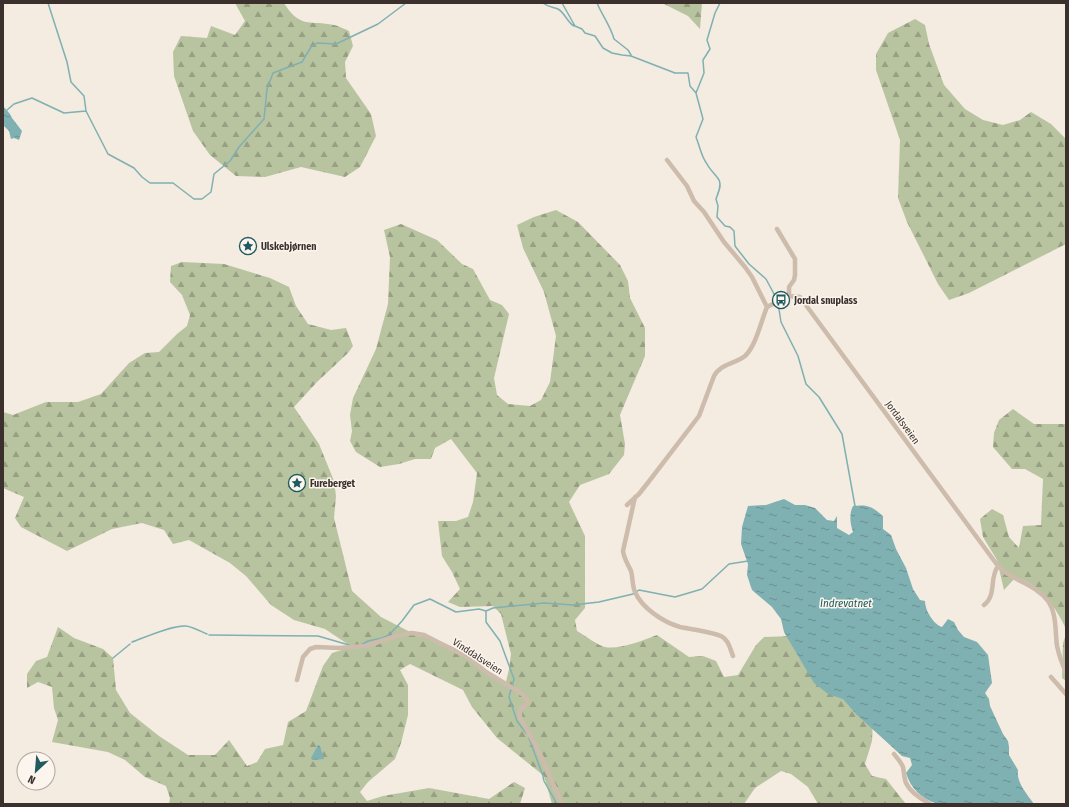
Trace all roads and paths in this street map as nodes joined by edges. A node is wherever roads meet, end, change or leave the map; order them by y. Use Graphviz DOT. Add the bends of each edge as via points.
graph roads {
  1 [pos="667,160"];
  2 [pos="777,229"];
  3 [pos="789,296"];
  4 [pos="767,307"];
  5 [pos="635,497"];
  6 [pos="627,505"];
  7 [pos="998,566"];
  8 [pos="984,605"];
  9 [pos="734,656"];
  10 [pos="1066,672"];
  11 [pos="1051,677"];
  12 [pos="297,680"];
  13 [pos="1066,694"];
  14 [pos="894,754"];
  15 [pos="562,804"];
  16 [pos="930,804"];
  1 -- 4 [label="street" via="687,186 694,201 752,277"];
  2 -- 3 [label="street" via="795,259 795,275 789,287"];
  3 -- 4 [label="street"];
  3 -- 7 [label="street, Jordalsveien" via="800,297 803,300"];
  4 -- 5 [label="street" via="750,350 714,376 699,416"];
  5 -- 6 [label="street"];
  5 -- 9 [label="street" via="622,552 631,571 637,596 657,617 667,622 722,636 729,643"];
  7 -- 8 [label="street" via="994,575 992,595"];
  7 -- 10 [label="street, Jordalsveien" via="1048,601 1053,613 1060,658"];
  11 -- 13 [label="street"];
  12 -- 15 [label="street, Vinddalsveien" via="303,657 310,649 366,646 412,633 424,635 469,658 528,700 520,710 520,717"];
  14 -- 16 [label="street" via="903,767 905,782 916,795"];
}
